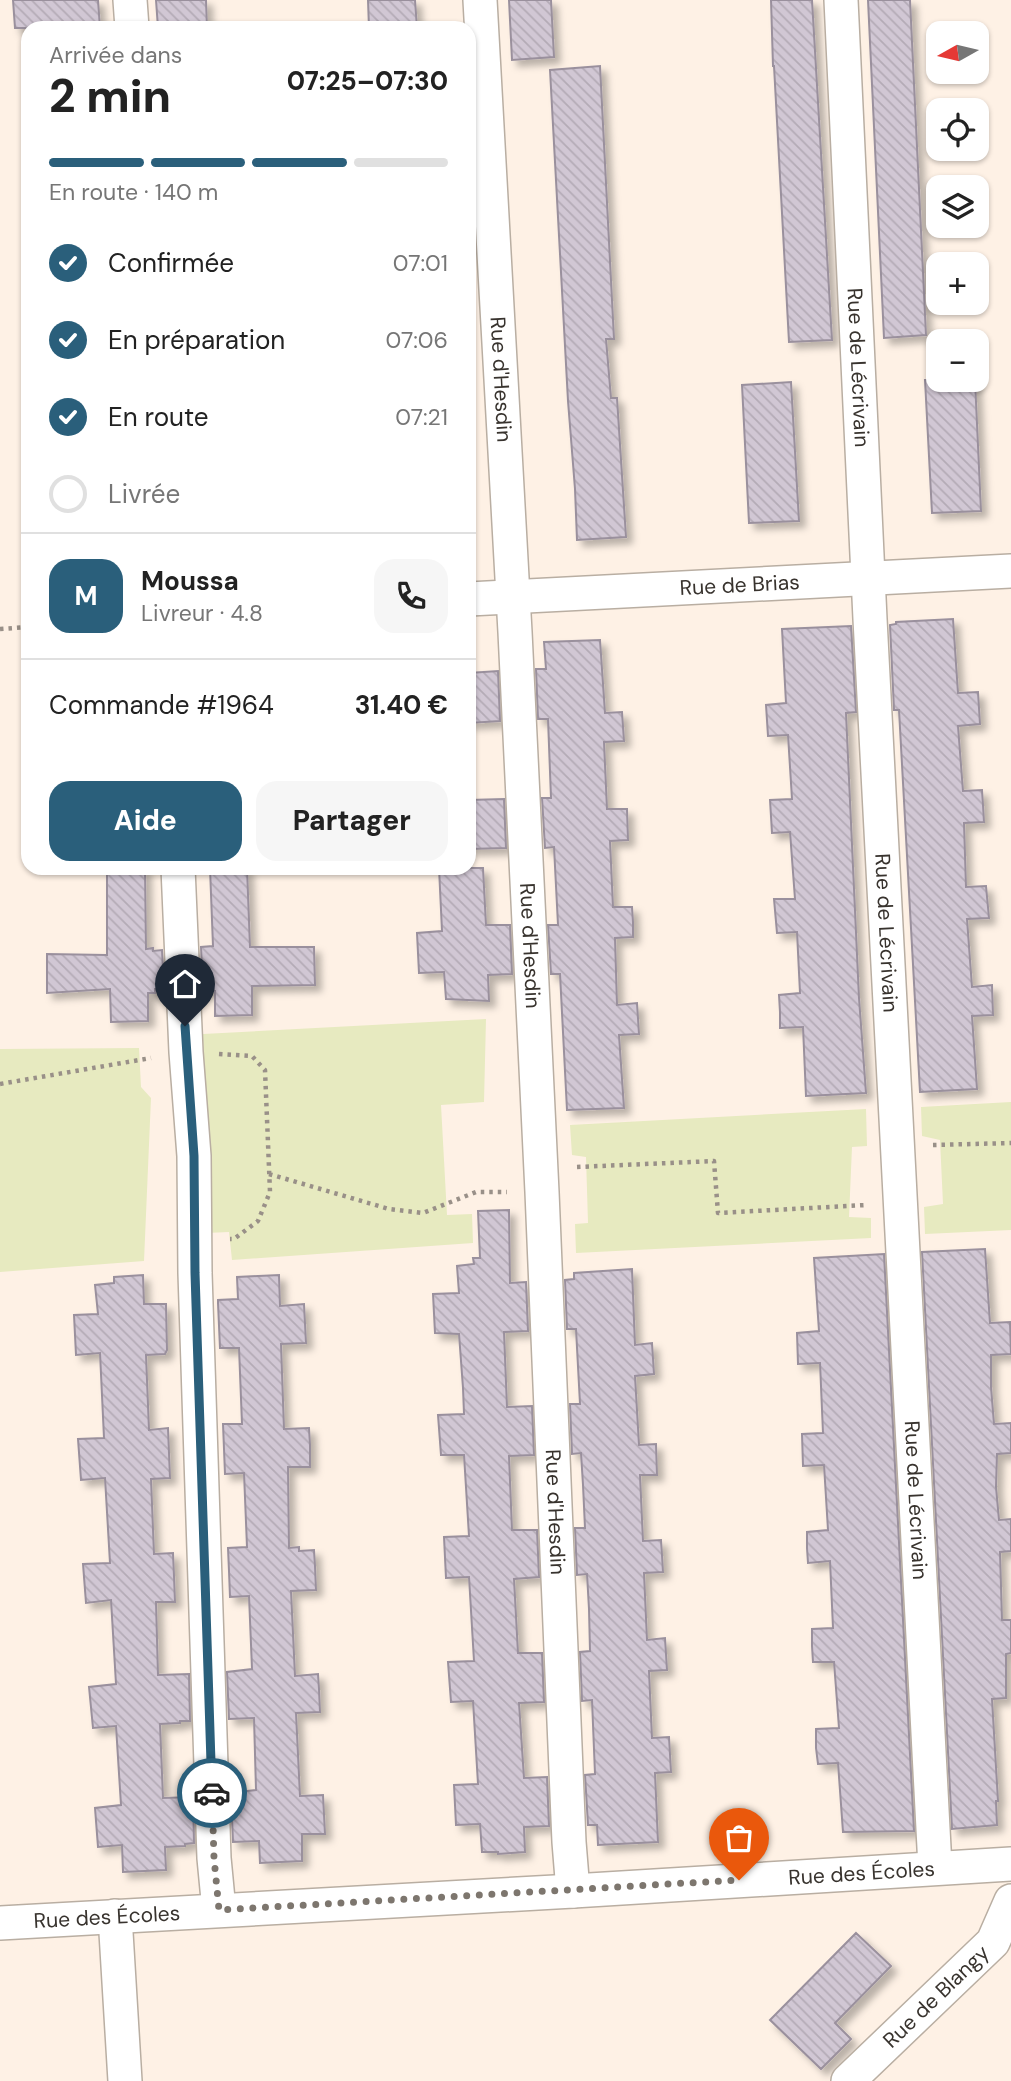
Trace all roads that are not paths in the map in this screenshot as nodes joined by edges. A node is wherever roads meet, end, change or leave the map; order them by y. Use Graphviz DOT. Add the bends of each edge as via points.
graph roads {
  1 [pos="130,0"];
  2 [pos="480,0"];
  3 [pos="841,0"];
  4 [pos="132,21"];
  5 [pos="1011,571"];
  6 [pos="868,579"];
  7 [pos="513,596"];
  8 [pos="476,599"];
  9 [pos="178,875"];
  10 [pos="1011,1864"];
  11 [pos="935,1867"];
  12 [pos="573,1891"];
  13 [pos="1011,1901"];
  14 [pos="219,1910"];
  15 [pos="115,1916"];
  16 [pos="0,1923"];
  17 [pos="125,2081"];
  18 [pos="848,2081"];
  1 -- 4 [label="street"];
  2 -- 7 [label="street, Rue d'Hesdin"];
  3 -- 6 [label="street, Rue de Lécrivain"];
  5 -- 6 [label="street, Rue de Brias"];
  6 -- 7 [label="street, Rue de Brias"];
  6 -- 11 [label="street, Rue de Lécrivain"];
  7 -- 8 [label="street, Rue de Brias"];
  7 -- 12 [label="street, Rue d'Hesdin"];
  9 -- 14 [label="street" via="194,1156"];
  10 -- 11 [label="street, Rue des Écoles"];
  11 -- 12 [label="street, Rue des Écoles"];
  12 -- 14 [label="street, Rue des Écoles"];
  13 -- 18 [label="street, Rue de Blangy" via="993,1942"];
  14 -- 15 [label="street, Rue des Écoles"];
  15 -- 16 [label="street, Rue des Écoles"];
  15 -- 17 [label="street"];
}
